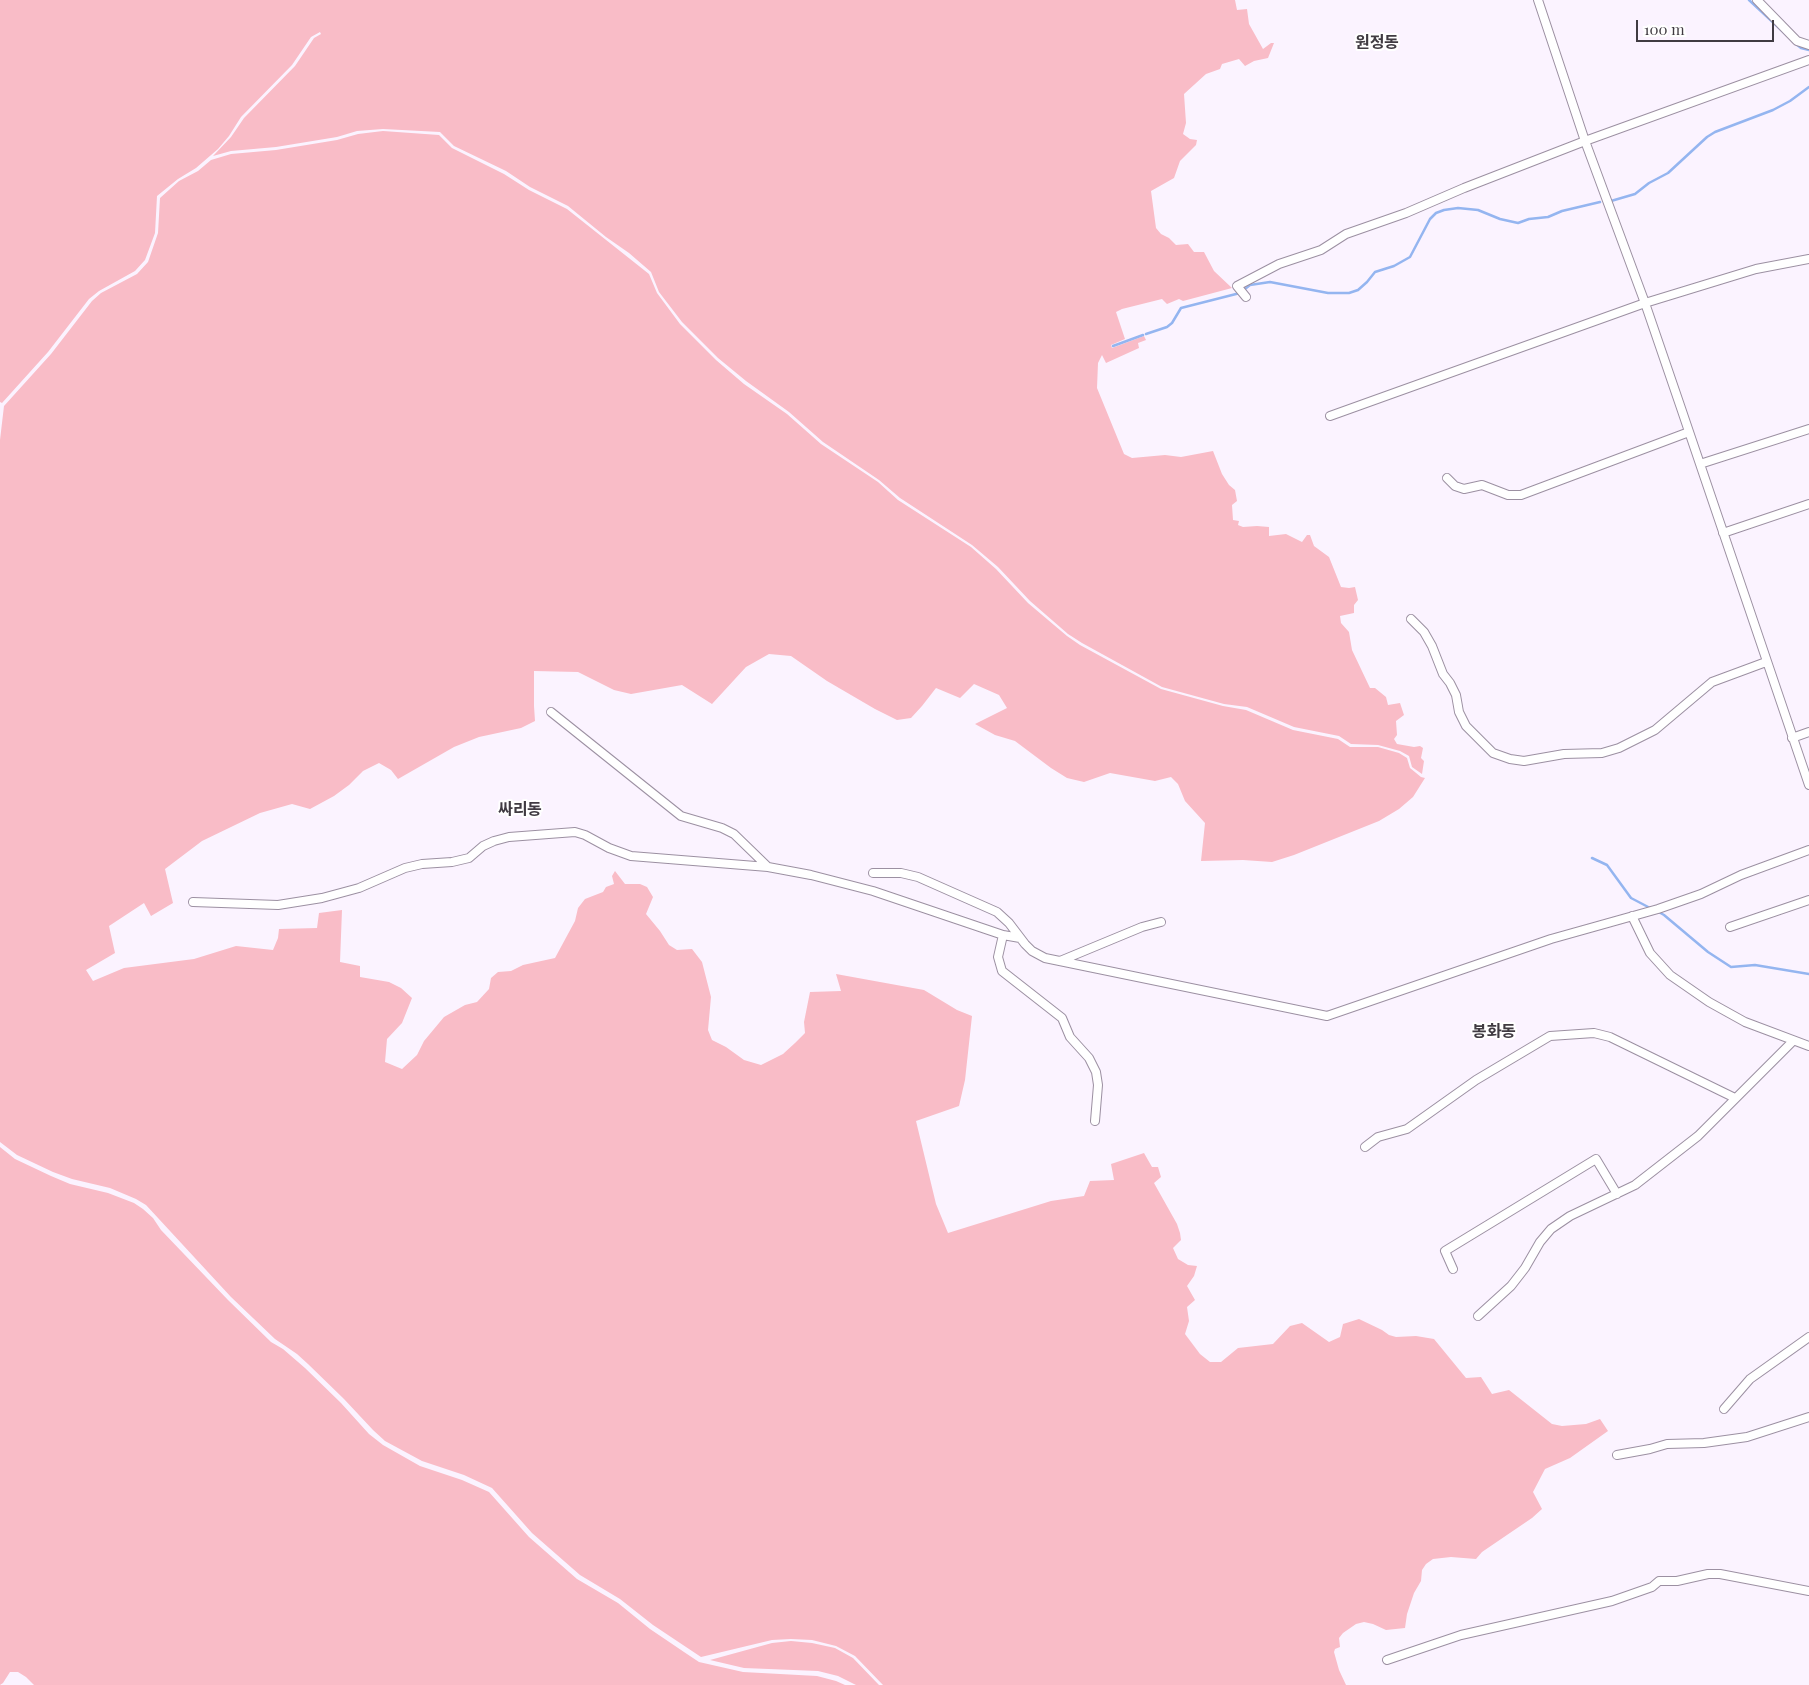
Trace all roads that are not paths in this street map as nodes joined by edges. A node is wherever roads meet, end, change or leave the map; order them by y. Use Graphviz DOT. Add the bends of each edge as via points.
graph roads {
  1 [pos="1538,0"];
  2 [pos="1756,0"];
  3 [pos="1809,46"];
  4 [pos="1809,60"];
  5 [pos="1585,142"];
  6 [pos="1809,258"];
  7 [pos="1246,297"];
  8 [pos="1645,304"];
  9 [pos="1330,416"];
  10 [pos="1809,428"];
  11 [pos="1689,432"];
  12 [pos="1700,464"];
  13 [pos="1447,478"];
  14 [pos="1809,504"];
  15 [pos="1723,533"];
  16 [pos="1412,619"];
  17 [pos="1766,662"];
  18 [pos="550,712"];
  19 [pos="1809,732"];
  20 [pos="1792,738"];
  21 [pos="1809,785"];
  22 [pos="1809,850"];
  23 [pos="768,866"];
  24 [pos="873,873"];
  25 [pos="1809,900"];
  26 [pos="193,902"];
  27 [pos="1632,916"];
  28 [pos="1161,922"];
  29 [pos="1730,927"];
  30 [pos="1003,935"];
  31 [pos="1020,938"];
  32 [pos="1060,961"];
  33 [pos="1793,1041"];
  34 [pos="1809,1046"];
  35 [pos="1735,1098"];
  36 [pos="1095,1121"];
  37 [pos="1365,1147"];
  38 [pos="1617,1194"];
  39 [pos="1453,1269"];
  40 [pos="1478,1316"];
  41 [pos="1809,1337"];
  42 [pos="1724,1409"];
  43 [pos="1809,1417"];
  44 [pos="1617,1455"];
  45 [pos="1809,1591"];
  46 [pos="1387,1660"];
  1 -- 5 [label="street"];
  2 -- 3 [label="street" via="1797,41"];
  4 -- 5 [label="street"];
  5 -- 7 [label="street" via="1346,234 1321,250 1279,264 1237,286"];
  5 -- 8 [label="street"];
  6 -- 8 [label="street" via="1756,269"];
  8 -- 9 [label="street"];
  8 -- 11 [label="street"];
  10 -- 12 [label="street"];
  11 -- 12 [label="street"];
  11 -- 13 [label="street" via="1521,495 1508,495 1482,485 1464,489"];
  12 -- 15 [label="street"];
  14 -- 15 [label="street"];
  15 -- 17 [label="street"];
  16 -- 17 [label="street" via="1432,646 1456,695 1466,726 1493,753 1524,761 1564,754 1602,753 1619,748 1655,730 1712,682"];
  17 -- 20 [label="street"];
  18 -- 23 [label="street" via="681,816 734,834"];
  19 -- 20 [label="street"];
  20 -- 21 [label="street"];
  22 -- 27 [label="street" via="1741,875 1701,894"];
  23 -- 26 [label="street" via="631,856 575,832 509,837 483,846 469,858 405,868 359,888 322,898 278,905"];
  23 -- 30 [label="street" via="873,891"];
  24 -- 31 [label="street" via="901,873 980,904 997,912"];
  25 -- 29 [label="street"];
  27 -- 32 [label="street" via="1551,938 1326,1016"];
  27 -- 33 [label="street" via="1650,953 1670,975 1745,1022"];
  28 -- 32 [label="street"];
  30 -- 31 [label="street"];
  30 -- 36 [label="street" via="998,957 1002,971 1062,1018 1070,1037 1089,1058 1096,1072"];
  31 -- 32 [label="street" via="1032,952"];
  33 -- 34 [label="street"];
  33 -- 35 [label="street"];
  35 -- 37 [label="street" via="1610,1037 1594,1033 1550,1036 1476,1080 1414,1125 1378,1137"];
  35 -- 38 [label="street" via="1690,1142 1635,1185"];
  38 -- 39 [label="street" via="1596,1159 1445,1251"];
  38 -- 40 [label="street" via="1570,1216 1551,1229 1511,1286"];
  41 -- 42 [label="street" via="1750,1379"];
  43 -- 44 [label="street" via="1747,1437 1667,1444"];
  45 -- 46 [label="street" via="1720,1574 1659,1581 1652,1587 1612,1601 1461,1635"];
}
